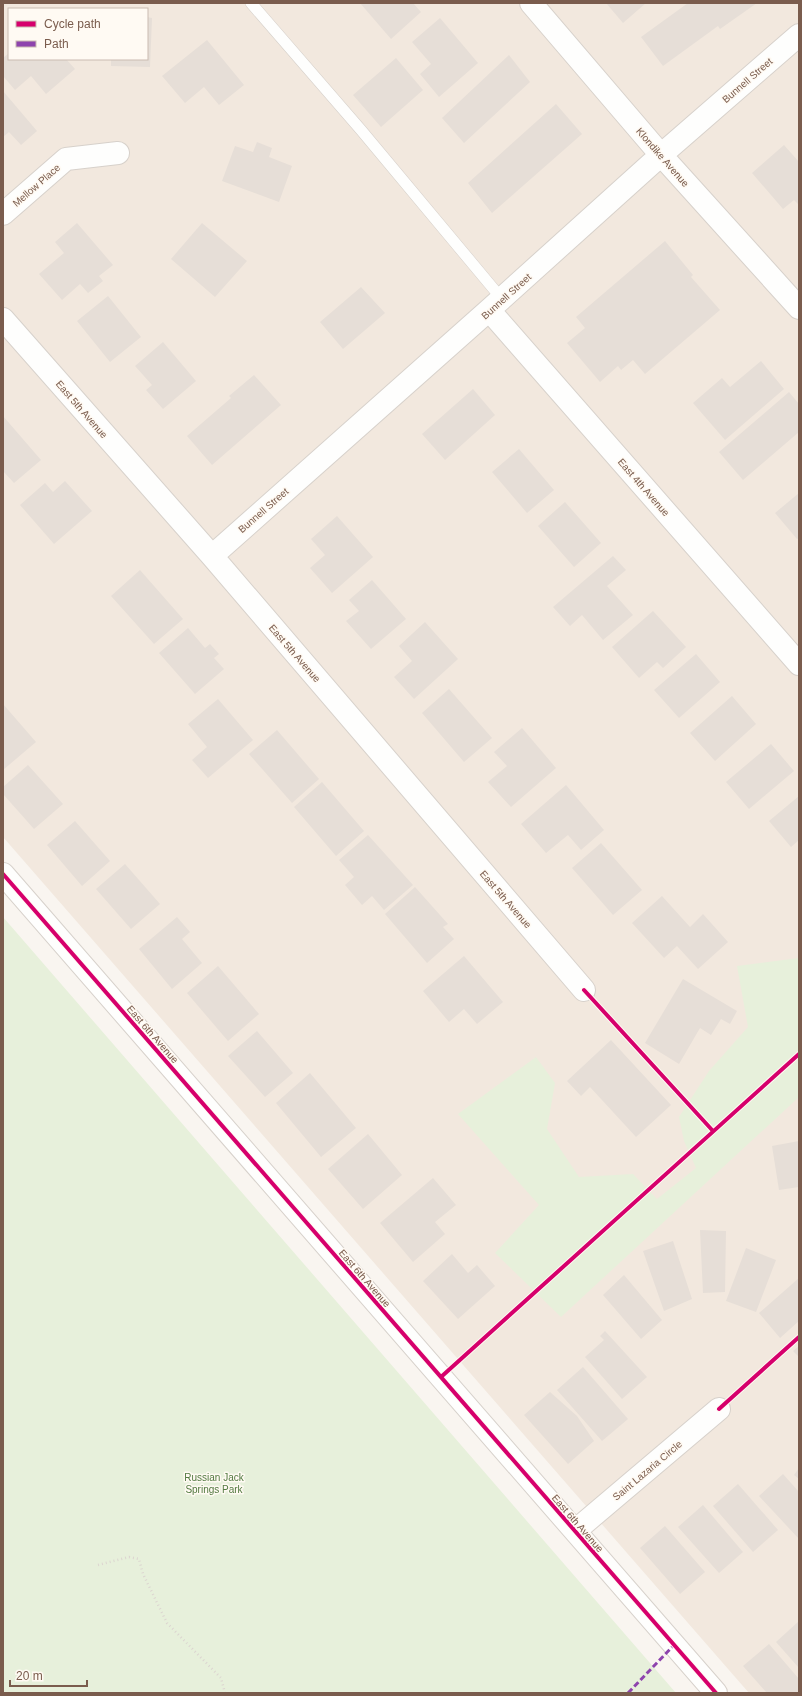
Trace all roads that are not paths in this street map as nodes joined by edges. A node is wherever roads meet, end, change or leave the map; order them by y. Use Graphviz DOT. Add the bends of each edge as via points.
graph roads {
  1 [pos="250,3"];
  2 [pos="531,3"];
  3 [pos="799,35"];
  4 [pos="118,153"];
  5 [pos="661,155"];
  6 [pos="3,214"];
  7 [pos="795,297"];
  8 [pos="496,304"];
  9 [pos="3,319"];
  10 [pos="212,556"];
  11 [pos="799,664"];
  12 [pos="3,874"];
  13 [pos="584,990"];
  14 [pos="720,1409"];
  15 [pos="575,1531"];
  16 [pos="716,1693"];
  1 -- 8 [label="lane" via="361,130"];
  2 -- 5 [label="street, Klondike Avenue"];
  3 -- 5 [label="street, Bunnell Street"];
  4 -- 6 [label="street, Mellow Place" via="66,159"];
  5 -- 7 [label="street, Klondike Avenue"];
  5 -- 8 [label="street, Bunnell Street"];
  8 -- 10 [label="street, Bunnell Street"];
  8 -- 11 [label="street, East 4th Avenue"];
  9 -- 10 [label="street, East 5th Avenue"];
  10 -- 13 [label="street, East 5th Avenue"];
  12 -- 15 [label="street, East 6th Avenue"];
  14 -- 15 [label="street, Saint Lazaria Circle"];
  15 -- 16 [label="street, East 6th Avenue"];
}
